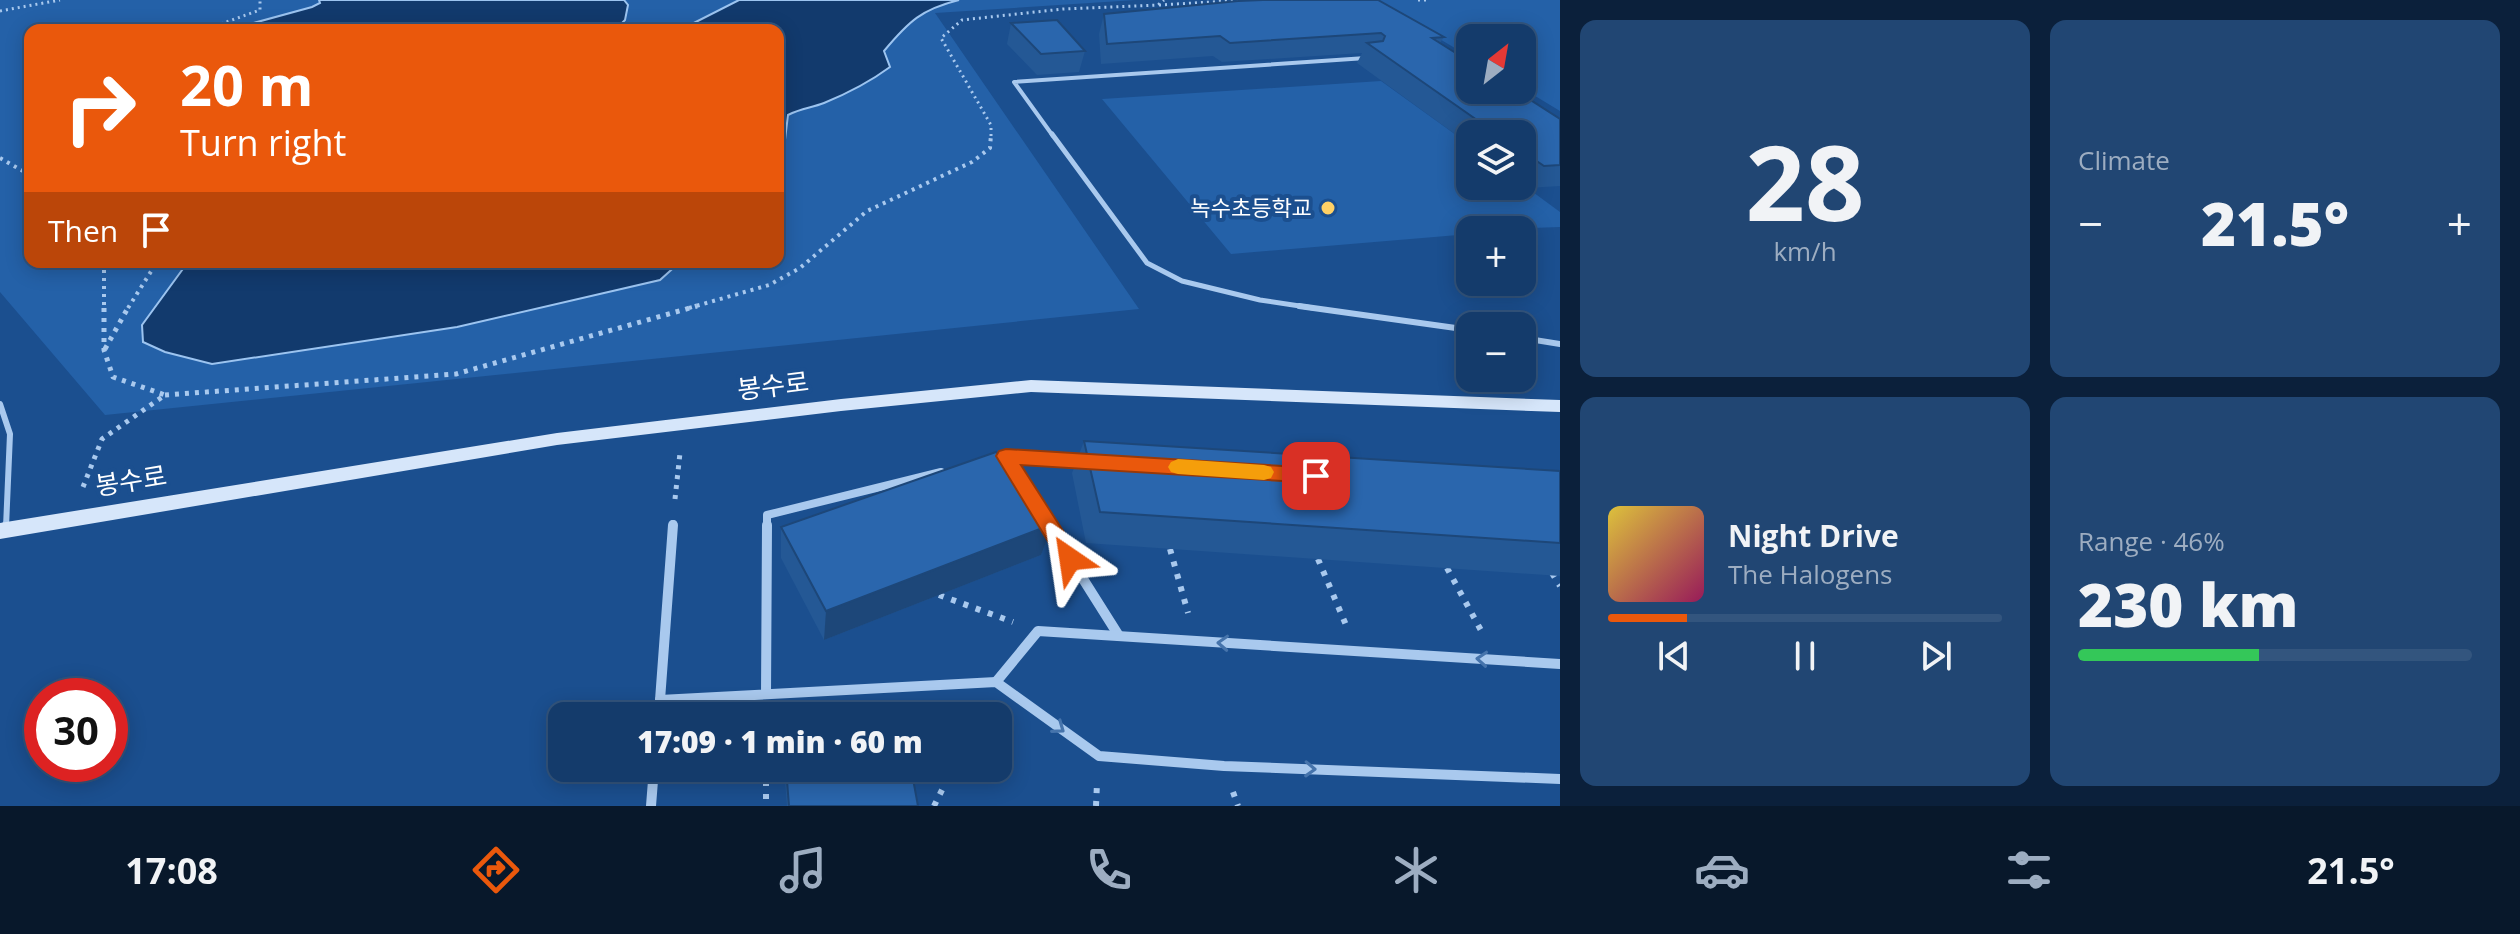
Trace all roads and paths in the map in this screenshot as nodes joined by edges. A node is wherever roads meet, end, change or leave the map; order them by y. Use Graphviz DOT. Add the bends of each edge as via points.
graph roads {
  1 [pos="60,0"];
  2 [pos="260,0"];
  3 [pos="1164,0"];
  4 [pos="1246,0"];
  5 [pos="1418,0"];
  6 [pos="1429,0"];
  7 [pos="1158,5"];
  8 [pos="0,11"];
  9 [pos="221,24"];
  10 [pos="1370,57"];
  11 [pos="0,158"];
  12 [pos="24,172"];
  13 [pos="104,268"];
  14 [pos="153,268"];
  15 [pos="1456,328"];
  16 [pos="1536,340"];
  17 [pos="1560,344"];
  18 [pos="104,350"];
  19 [pos="165,395"];
  20 [pos="0,404"];
  21 [pos="1560,406"];
  22 [pos="683,423"];
  23 [pos="1006,456"];
  24 [pos="1099,462"];
  25 [pos="976,464"];
  26 [pos="946,471"];
  27 [pos="70,518"];
  28 [pos="673,524"];
  29 [pos="2,530"];
  30 [pos="1170,549"];
  31 [pos="1318,559"];
  32 [pos="1546,561"];
  33 [pos="1447,568"];
  34 [pos="1560,586"];
  35 [pos="939,595"];
  36 [pos="1038,631"];
  37 [pos="1119,636"];
  38 [pos="1196,641"];
  39 [pos="1357,651"];
  40 [pos="1498,660"];
  41 [pos="1560,664"];
  42 [pos="996,682"];
  43 [pos="766,694"];
  44 [pos="660,700"];
  45 [pos="1560,779"];
  46 [pos="653,782"];
  47 [pos="766,782"];
  48 [pos="946,782"];
  49 [pos="651,806"];
  50 [pos="766,806"];
  51 [pos="934,806"];
  1 -- 8 [label="path"];
  2 -- 9 [label="path" via="260,10"];
  3 -- 7 [label="path"];
  4 -- 7 [label="path"];
  5 -- 6 [label="path"];
  7 -- 19 [label="path" via="962,20 941,38 991,125 990,148 972,162 867,211 800,268 769,285 456,374"];
  10 -- 15 [label="lane" via="1014,82 1147,263 1182,281 1260,300"];
  11 -- 12 [label="path"];
  13 -- 18 [label="path"];
  14 -- 18 [label="path"];
  16 -- 17 [label="lane"];
  18 -- 19 [label="path" via="113,377"];
  19 -- 27 [label="path" via="102,439"];
  20 -- 29 [label="lane" via="10,434"];
  21 -- 22 [label="main road, 봉수로" via="1031,386"];
  22 -- 27 [label="main road, 봉수로"];
  22 -- 28 [label="path"];
  23 -- 24 [label="street"];
  23 -- 25 [label="street"];
  23 -- 37 [label="street"];
  26 -- 43 [label="street" via="767,515"];
  27 -- 29 [label="main road, 봉수로"];
  28 -- 44 [label="street"];
  30 -- 38 [label="path"];
  31 -- 39 [label="path"];
  32 -- 34 [label="path"];
  33 -- 40 [label="path"];
  35 -- 36 [label="path"];
  36 -- 37 [label="street"];
  36 -- 42 [label="street"];
  37 -- 38 [label="street"];
  39 -- 38 [label="street, one-way"];
  40 -- 39 [label="street, one-way"];
  40 -- 41 [label="street"];
  42 -- 43 [label="street"];
  42 -- 45 [label="street, one-way" via="1099,756"];
  43 -- 44 [label="street"];
  46 -- 49 [label="street"];
  47 -- 50 [label="path"];
  48 -- 51 [label="path"];
}
